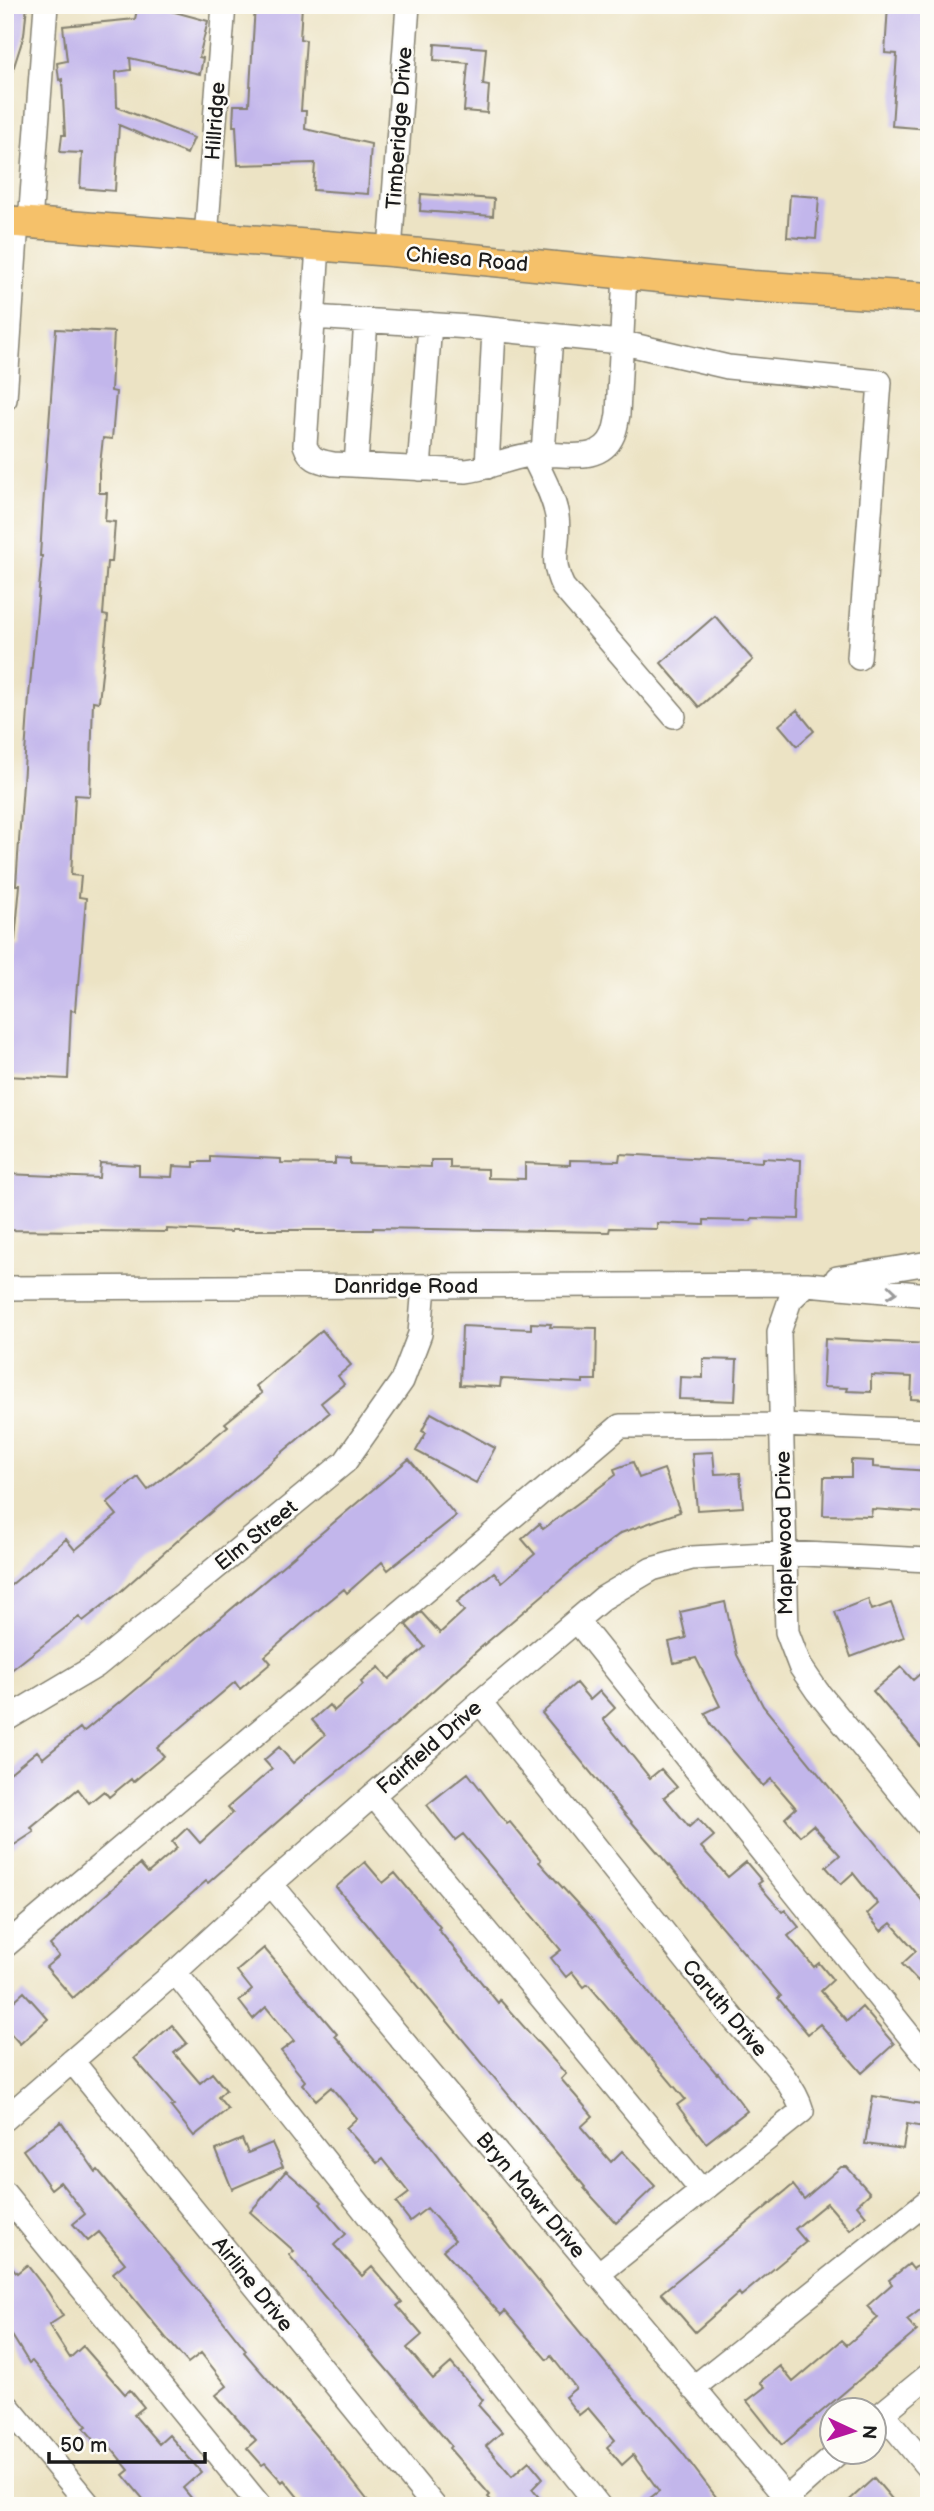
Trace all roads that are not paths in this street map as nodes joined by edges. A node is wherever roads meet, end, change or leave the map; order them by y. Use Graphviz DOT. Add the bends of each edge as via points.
graph roads {
  1 [pos="46,5"];
  2 [pos="223,5"];
  3 [pos="408,5"];
  4 [pos="17,222"];
  5 [pos="206,237"];
  6 [pos="318,246"];
  7 [pos="390,251"];
  8 [pos="625,274"];
  9 [pos="929,298"];
  10 [pos="312,317"];
  11 [pos="366,320"];
  12 [pos="430,324"];
  13 [pos="494,330"];
  14 [pos="551,335"];
  15 [pos="620,342"];
  16 [pos="5,399"];
  17 [pos="537,454"];
  18 [pos="356,465"];
  19 [pos="486,467"];
  20 [pos="419,469"];
  21 [pos="859,657"];
  22 [pos="674,716"];
  23 [pos="929,1262"];
  24 [pos="807,1284"];
  25 [pos="424,1286"];
  26 [pos="5,1288"];
  27 [pos="929,1295"];
  28 [pos="782,1425"];
  29 [pos="929,1431"];
  30 [pos="784,1553"];
  31 [pos="929,1560"];
  32 [pos="577,1622"];
  33 [pos="480,1702"];
  34 [pos="5,1720"];
  35 [pos="373,1795"];
  36 [pos="929,1828"];
  37 [pos="271,1884"];
  38 [pos="5,1946"];
  39 [pos="175,1972"];
  40 [pos="929,2060"];
  41 [pos="72,2061"];
  42 [pos="5,2119"];
  43 [pos="702,2191"];
  44 [pos="5,2194"];
  45 [pos="929,2200"];
  46 [pos="597,2274"];
  47 [pos="929,2375"];
  48 [pos="693,2388"];
  49 [pos="5,2403"];
  50 [pos="888,2409"];
  51 [pos="888,2427"];
  52 [pos="825,2466"];
  53 [pos="929,2469"];
  54 [pos="790,2502"];
  55 [pos="90,2506"];
  56 [pos="260,2506"];
  57 [pos="433,2506"];
  58 [pos="598,2506"];
  1 -- 4 [label="street"];
  2 -- 5 [label="street, Hillridge"];
  3 -- 7 [label="street, Timberidge Drive"];
  4 -- 5 [label="main road, Chiesa Road"];
  4 -- 16 [label="street"];
  5 -- 6 [label="main road, Chiesa Road"];
  6 -- 7 [label="main road, Chiesa Road"];
  6 -- 10 [label="street"];
  7 -- 8 [label="main road, Chiesa Road"];
  8 -- 9 [label="main road, Chiesa Road"];
  8 -- 15 [label="street"];
  10 -- 11 [label="street"];
  10 -- 18 [label="street" via="305,445 308,455 317,460"];
  11 -- 12 [label="street"];
  11 -- 18 [label="street"];
  12 -- 13 [label="street"];
  12 -- 20 [label="street"];
  13 -- 14 [label="street"];
  13 -- 19 [label="street"];
  14 -- 15 [label="street"];
  14 -- 17 [label="street"];
  15 -- 17 [label="street" via="618,414 605,447 575,457"];
  15 -- 21 [label="street" via="729,367 880,382"];
  17 -- 19 [label="street"];
  17 -- 22 [label="street" via="556,513 554,565 563,587"];
  18 -- 20 [label="street"];
  19 -- 20 [label="street"];
  23 -- 24 [label="street, Danridge Road"];
  24 -- 25 [label="street, Danridge Road"];
  24 -- 27 [label="street, Danridge Road, one-way"];
  24 -- 28 [label="street, Maplewood Drive" via="790,1300 779,1332"];
  25 -- 26 [label="street, Danridge Road"];
  25 -- 34 [label="street, Elm Street" via="420,1334 402,1381 345,1462 96,1666"];
  28 -- 29 [label="street"];
  28 -- 30 [label="street, Maplewood Drive"];
  28 -- 38 [label="street" via="620,1426"];
  30 -- 31 [label="street, Fairfield Drive"];
  30 -- 32 [label="street, Fairfield Drive" via="692,1558 652,1569 603,1598"];
  30 -- 36 [label="street, Maplewood Drive" via="787,1632 800,1666"];
  32 -- 33 [label="street, Fairfield Drive"];
  32 -- 40 [label="street"];
  33 -- 35 [label="street, Fairfield Drive"];
  33 -- 43 [label="street, Caruth Drive" via="799,2100 802,2111"];
  35 -- 37 [label="street, Fairfield Drive"];
  35 -- 43 [label="street"];
  37 -- 39 [label="street, Fairfield Drive"];
  37 -- 46 [label="street, Bryn Mawr Drive"];
  39 -- 41 [label="street, Fairfield Drive"];
  39 -- 58 [label="street"];
  41 -- 42 [label="street, Fairfield Drive"];
  41 -- 57 [label="street, Airline Drive"];
  43 -- 46 [label="street, Caruth Drive"];
  44 -- 56 [label="street"];
  45 -- 48 [label="street"];
  46 -- 48 [label="street, Bryn Mawr Drive"];
  47 -- 50 [label="street"];
  48 -- 54 [label="street, Bryn Mawr Drive"];
  49 -- 55 [label="street"];
  51 -- 53 [label="street"];
  52 -- 54 [label="street"];
}
